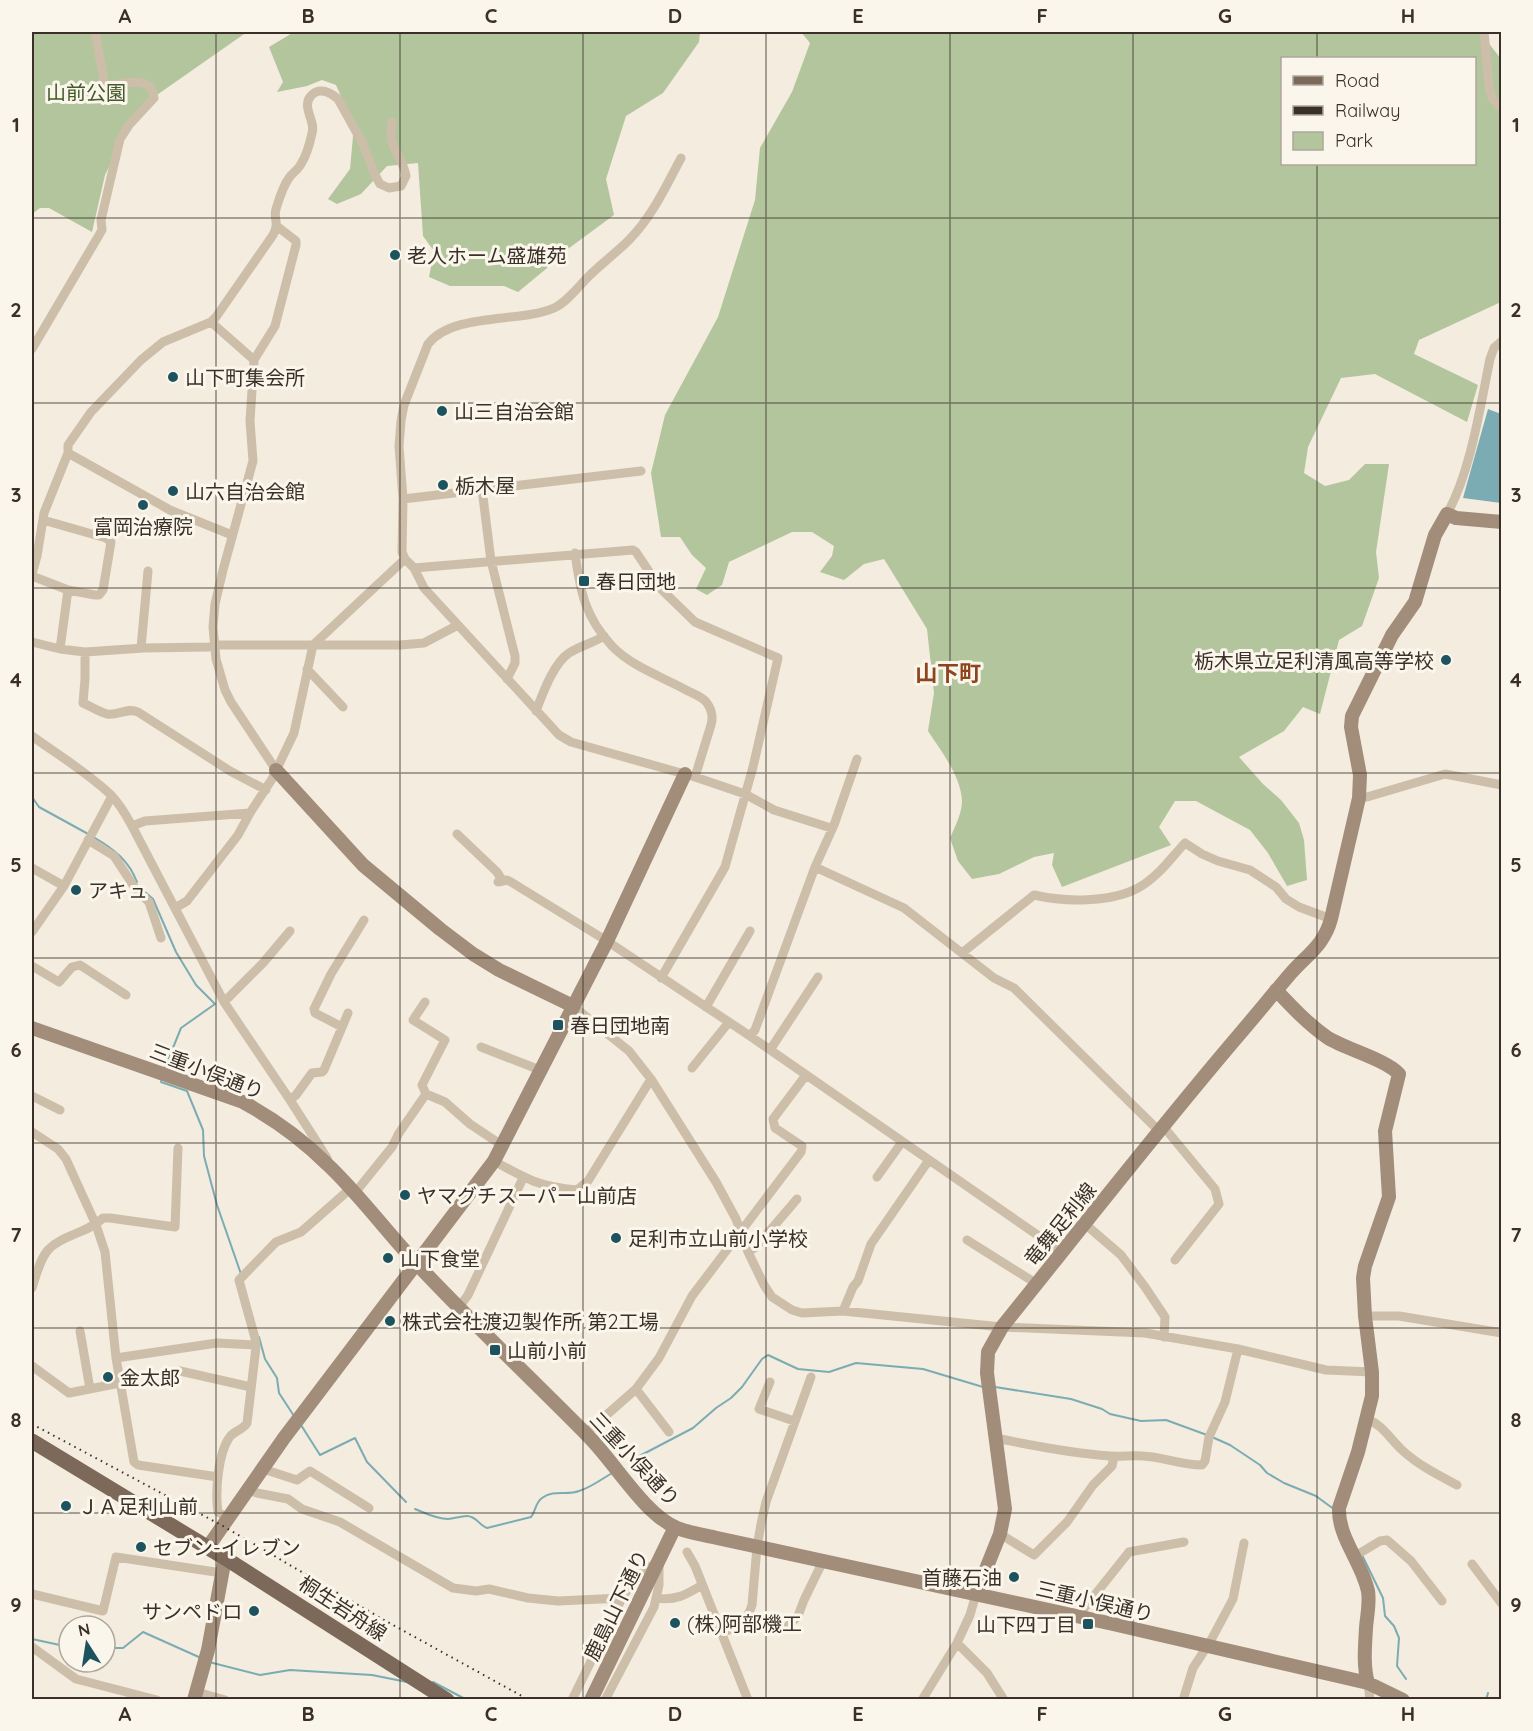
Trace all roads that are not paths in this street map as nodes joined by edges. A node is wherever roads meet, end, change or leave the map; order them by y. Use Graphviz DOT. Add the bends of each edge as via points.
graph roads {
  1 [pos="95,32"];
  2 [pos="1484,32"];
  3 [pos="1502,109"];
  4 [pos="392,122"];
  5 [pos="681,158"];
  6 [pos="278,227"];
  7 [pos="211,322"];
  8 [pos="1502,341"];
  9 [pos="32,349"];
  10 [pos="254,360"];
  11 [pos="68,453"];
  12 [pos="641,471"];
  13 [pos="482,489"];
  14 [pos="403,499"];
  15 [pos="1447,514"];
  16 [pos="44,520"];
  17 [pos="1502,522"];
  18 [pos="232,535"];
  19 [pos="575,553"];
  20 [pos="405,559"];
  21 [pos="492,561"];
  22 [pos="414,568"];
  23 [pos="148,571"];
  24 [pos="32,575"];
  25 [pos="68,590"];
  26 [pos="458,625"];
  27 [pos="604,636"];
  28 [pos="32,642"];
  29 [pos="313,645"];
  30 [pos="214,646"];
  31 [pos="141,648"];
  32 [pos="60,649"];
  33 [pos="85,652"];
  34 [pos="308,669"];
  35 [pos="507,679"];
  36 [pos="343,707"];
  37 [pos="536,711"];
  38 [pos="32,736"];
  39 [pos="857,759"];
  40 [pos="276,770"];
  41 [pos="690,775"];
  42 [pos="1502,784"];
  43 [pos="266,790"];
  44 [pos="746,794"];
  45 [pos="112,796"];
  46 [pos="1359,798"];
  47 [pos="250,813"];
  48 [pos="132,826"];
  49 [pos="831,828"];
  50 [pos="457,834"];
  51 [pos="88,840"];
  52 [pos="815,867"];
  53 [pos="32,868"];
  54 [pos="64,886"];
  55 [pos="176,908"];
  56 [pos="1331,919"];
  57 [pos="364,920"];
  58 [pos="290,931"];
  59 [pos="750,931"];
  60 [pos="32,932"];
  61 [pos="161,938"];
  62 [pos="607,941"];
  63 [pos="963,953"];
  64 [pos="32,966"];
  65 [pos="818,977"];
  66 [pos="661,978"];
  67 [pos="1276,990"];
  68 [pos="126,995"];
  69 [pos="224,1002"];
  70 [pos="425,1002"];
  71 [pos="573,1006"];
  72 [pos="706,1007"];
  73 [pos="348,1013"];
  74 [pos="729,1022"];
  75 [pos="342,1027"];
  76 [pos="32,1028"];
  77 [pos="750,1036"];
  78 [pos="481,1047"];
  79 [pos="770,1050"];
  80 [pos="692,1068"];
  81 [pos="540,1070"];
  82 [pos="806,1075"];
  83 [pos="651,1079"];
  84 [pos="426,1094"];
  85 [pos="32,1095"];
  86 [pos="290,1100"];
  87 [pos="60,1110"];
  88 [pos="1161,1128"];
  89 [pos="32,1132"];
  90 [pos="902,1142"];
  91 [pos="503,1146"];
  92 [pos="178,1148"];
  93 [pos="929,1160"];
  94 [pos="494,1161"];
  95 [pos="328,1164"];
  96 [pos="877,1177"];
  97 [pos="523,1178"];
  98 [pos="352,1192"];
  99 [pos="797,1199"];
  100 [pos="1084,1224"];
  101 [pos="96,1225"];
  102 [pos="740,1231"];
  103 [pos="967,1240"];
  104 [pos="1062,1251"];
  105 [pos="748,1252"];
  106 [pos="1175,1260"];
  107 [pos="416,1262"];
  108 [pos="1036,1284"];
  109 [pos="32,1288"];
  110 [pos="459,1307"];
  111 [pos="843,1311"];
  112 [pos="1365,1316"];
  113 [pos="1002,1327"];
  114 [pos="80,1331"];
  115 [pos="1502,1333"];
  116 [pos="1164,1337"];
  117 [pos="255,1345"];
  118 [pos="1238,1349"];
  119 [pos="116,1358"];
  120 [pos="32,1366"];
  121 [pos="180,1371"];
  122 [pos="1372,1372"];
  123 [pos="811,1377"];
  124 [pos="770,1382"];
  125 [pos="120,1383"];
  126 [pos="251,1387"];
  127 [pos="90,1389"];
  128 [pos="636,1389"];
  129 [pos="1368,1419"];
  130 [pos="794,1421"];
  131 [pos="669,1432"];
  132 [pos="586,1433"];
  133 [pos="996,1438"];
  134 [pos="32,1441"];
  135 [pos="1114,1456"];
  136 [pos="263,1469"];
  137 [pos="218,1477"];
  138 [pos="1457,1485"];
  139 [pos="248,1490"];
  140 [pos="369,1508"];
  141 [pos="228,1518"];
  142 [pos="675,1527"];
  143 [pos="1000,1534"];
  144 [pos="1184,1542"];
  145 [pos="1244,1543"];
  146 [pos="757,1546"];
  147 [pos="208,1547"];
  148 [pos="687,1552"];
  149 [pos="1354,1556"];
  150 [pos="225,1558"];
  151 [pos="659,1561"];
  152 [pos="823,1561"];
  153 [pos="1472,1564"];
  154 [pos="222,1573"];
  155 [pos="702,1585"];
  156 [pos="32,1594"];
  157 [pos="976,1594"];
  158 [pos="622,1598"];
  159 [pos="656,1598"];
  160 [pos="1442,1600"];
  161 [pos="1502,1604"];
  162 [pos="1078,1616"];
  163 [pos="786,1628"];
  164 [pos="721,1633"];
  165 [pos="957,1643"];
  166 [pos="32,1647"];
  167 [pos="1206,1647"];
  168 [pos="1368,1683"];
  169 [pos="195,1696"];
  170 [pos="1002,1698"];
  171 [pos="157,1700"];
  172 [pos="225,1700"];
  173 [pos="447,1700"];
  174 [pos="572,1700"];
  175 [pos="591,1700"];
  176 [pos="605,1700"];
  177 [pos="748,1700"];
  178 [pos="922,1700"];
  179 [pos="1183,1700"];
  180 [pos="1370,1700"];
  181 [pos="1403,1700"];
  1 -- 9 [label="street" via="105,86 137,82 150,87 154,98 120,140 102,230"];
  2 -- 3 [label="street" via="1489,86 1492,98"];
  4 -- 6 [label="street" via="392,147 406,176 401,186 389,188 380,184 338,99 327,91 310,97 314,130 301,165 287,181 279,199 275,212"];
  5 -- 14 [label="street" via="631,239 561,305 469,323 432,340 401,421"];
  6 -- 7 [label="street"];
  6 -- 10 [label="street" via="296,240 296,245 275,326"];
  7 -- 10 [label="street"];
  7 -- 11 [label="street" via="169,338 141,360 91,412 68,445"];
  8 -- 15 [label="street" via="1490,359 1471,449"];
  10 -- 18 [label="street" via="250,421 253,461"];
  11 -- 16 [label="street"];
  11 -- 18 [label="street" via="170,510"];
  12 -- 13 [label="street"];
  13 -- 14 [label="street"];
  13 -- 21 [label="street"];
  14 -- 20 [label="street" via="401,547"];
  15 -- 17 [label="street"];
  15 -- 46 [label="street" via="1435,535 1415,602 1392,635 1352,716"];
  16 -- 24 [label="street"];
  16 -- 25 [label="street" via="111,542 102,593"];
  18 -- 30 [label="street" via="214,604"];
  19 -- 21 [label="street"];
  19 -- 27 [label="street" via="582,598"];
  19 -- 44 [label="street" via="633,550 660,588 695,622 778,658"];
  20 -- 22 [label="street"];
  20 -- 29 [label="street"];
  21 -- 22 [label="street"];
  21 -- 35 [label="street" via="515,656"];
  22 -- 26 [label="street" via="424,588"];
  23 -- 31 [label="street"];
  24 -- 25 [label="street"];
  25 -- 32 [label="street"];
  26 -- 29 [label="street" via="424,643"];
  26 -- 35 [label="street"];
  27 -- 37 [label="street" via="564,658"];
  27 -- 41 [label="street" via="626,658 708,704 711,725"];
  28 -- 32 [label="street"];
  29 -- 30 [label="street"];
  29 -- 34 [label="street"];
  30 -- 31 [label="street"];
  30 -- 40 [label="street" via="228,696"];
  31 -- 33 [label="street"];
  32 -- 33 [label="street"];
  33 -- 43 [label="street" via="83,703 108,714 131,709 138,712"];
  34 -- 36 [label="street"];
  34 -- 40 [label="street" via="294,733"];
  35 -- 37 [label="street"];
  37 -- 41 [label="street" via="571,742"];
  38 -- 45 [label="street"];
  39 -- 49 [label="street"];
  40 -- 43 [label="street"];
  40 -- 71 [label="street" via="363,864 440,929 499,970"];
  41 -- 44 [label="street"];
  41 -- 62 [label="street"];
  42 -- 46 [label="street" via="1445,774"];
  43 -- 47 [label="street"];
  44 -- 49 [label="street" via="774,810"];
  44 -- 66 [label="street" via="722,875"];
  45 -- 48 [label="street"];
  45 -- 51 [label="street"];
  46 -- 56 [label="street"];
  47 -- 48 [label="street" via="145,821"];
  47 -- 55 [label="street" via="238,835 187,901"];
  48 -- 55 [label="street"];
  49 -- 52 [label="street"];
  50 -- 62 [label="street" via="497,872 500,881 511,882 536,896"];
  51 -- 54 [label="street"];
  51 -- 61 [label="street" via="114,856 149,902"];
  52 -- 63 [label="street" via="904,908"];
  52 -- 77 [label="street"];
  53 -- 54 [label="street"];
  54 -- 60 [label="street"];
  55 -- 69 [label="street"];
  56 -- 63 [label="street" via="1299,907 1250,870 1218,861 1185,843 1137,888 1074,901 1034,895"];
  56 -- 67 [label="street, 竜舞足利線" via="1327,933"];
  57 -- 75 [label="street" via="314,1010"];
  58 -- 69 [label="street"];
  59 -- 72 [label="street"];
  62 -- 66 [label="street"];
  62 -- 71 [label="street"];
  63 -- 88 [label="street" via="994,978 1014,988"];
  64 -- 68 [label="street" via="59,982 72,967 80,965"];
  65 -- 79 [label="street"];
  66 -- 72 [label="street"];
  67 -- 88 [label="street, 竜舞足利線"];
  67 -- 112 [label="street" via="1329,1039 1399,1074 1385,1131 1389,1197 1365,1266"];
  69 -- 86 [label="street"];
  70 -- 84 [label="street" via="413,1020 445,1040 422,1084"];
  71 -- 81 [label="street"];
  71 -- 83 [label="street" via="629,1051"];
  72 -- 74 [label="street"];
  73 -- 75 [label="street"];
  74 -- 77 [label="street"];
  74 -- 80 [label="street"];
  75 -- 86 [label="street" via="324,1070 312,1073"];
  76 -- 95 [label="street, 三重小俣通り" via="243,1102 280,1124"];
  77 -- 79 [label="street"];
  78 -- 81 [label="street"];
  79 -- 82 [label="street"];
  81 -- 91 [label="street"];
  82 -- 90 [label="street"];
  82 -- 102 [label="street" via="773,1119 775,1128 802,1146 801,1152"];
  83 -- 97 [label="street" via="588,1181 577,1190 549,1188"];
  83 -- 102 [label="street" via="717,1182"];
  84 -- 91 [label="street" via="445,1102 470,1125"];
  84 -- 98 [label="street" via="392,1147"];
  85 -- 87 [label="street"];
  86 -- 95 [label="street"];
  88 -- 100 [label="street, 竜舞足利線"];
  88 -- 106 [label="street" via="1215,1190 1219,1204"];
  89 -- 101 [label="street" via="66,1159"];
  90 -- 93 [label="street"];
  90 -- 96 [label="street"];
  91 -- 94 [label="street"];
  92 -- 101 [label="street" via="175,1227 110,1218 103,1218"];
  93 -- 104 [label="street"];
  93 -- 111 [label="street" via="871,1244"];
  94 -- 97 [label="street"];
  94 -- 107 [label="street"];
  95 -- 98 [label="street, 三重小俣通り"];
  97 -- 110 [label="street"];
  98 -- 107 [label="street, 三重小俣通り"];
  98 -- 117 [label="street" via="301,1232 276,1242 239,1280"];
  99 -- 105 [label="street"];
  100 -- 104 [label="street, 竜舞足利線"];
  100 -- 116 [label="street" via="1121,1256 1145,1287 1165,1317"];
  101 -- 109 [label="street" via="51,1246"];
  101 -- 119 [label="street" via="105,1252"];
  102 -- 105 [label="street"];
  102 -- 128 [label="street" via="692,1296 659,1358"];
  103 -- 108 [label="street"];
  104 -- 108 [label="street, 竜舞足利線"];
  105 -- 111 [label="street" via="764,1285 781,1304 802,1313"];
  107 -- 110 [label="street, 三重小俣通り"];
  107 -- 136 [label="street"];
  108 -- 113 [label="street, 竜舞足利線"];
  110 -- 132 [label="street, 三重小俣通り"];
  111 -- 113 [label="street"];
  112 -- 115 [label="street" via="1406,1317"];
  112 -- 122 [label="street"];
  113 -- 116 [label="street"];
  113 -- 133 [label="street, 竜舞足利線" via="992,1342 987,1362"];
  114 -- 127 [label="street"];
  116 -- 118 [label="street"];
  117 -- 119 [label="street" via="217,1343"];
  117 -- 126 [label="street"];
  118 -- 122 [label="street" via="1326,1370"];
  118 -- 135 [label="street" via="1225,1402 1209,1437 1202,1465"];
  119 -- 125 [label="street"];
  120 -- 127 [label="street" via="69,1393"];
  121 -- 126 [label="street"];
  122 -- 129 [label="street"];
  123 -- 130 [label="street"];
  124 -- 130 [label="street" via="759,1409"];
  125 -- 127 [label="street"];
  125 -- 137 [label="street" via="134,1462"];
  126 -- 137 [label="street" via="248,1423 230,1436"];
  128 -- 131 [label="street"];
  128 -- 132 [label="street"];
  129 -- 138 [label="street" via="1412,1458"];
  129 -- 149 [label="street" via="1339,1508 1340,1524"];
  130 -- 146 [label="street" via="766,1502"];
  132 -- 142 [label="street, 三重小俣通り" via="656,1514"];
  133 -- 135 [label="street" via="1040,1448"];
  133 -- 143 [label="street, 竜舞足利線" via="1005,1509"];
  134 -- 147 [label="main road, 桐生岩舟線"];
  135 -- 143 [label="street" via="1112,1466 1067,1522 1034,1555"];
  136 -- 139 [label="street"];
  136 -- 140 [label="street" via="297,1480 310,1471"];
  137 -- 141 [label="street" via="218,1512"];
  139 -- 141 [label="street"];
  139 -- 158 [label="street" via="288,1499 302,1509 340,1522 453,1588 489,1589 558,1601"];
  141 -- 147 [label="street"];
  142 -- 146 [label="street, 三重小俣通り"];
  142 -- 151 [label="street, 鹿島山下通り"];
  143 -- 157 [label="street, 竜舞足利線"];
  144 -- 162 [label="street" via="1129,1552"];
  145 -- 167 [label="street" via="1233,1599"];
  146 -- 152 [label="street, 三重小俣通り"];
  146 -- 164 [label="street" via="749,1614 743,1623"];
  147 -- 150 [label="main road, 桐生岩舟線"];
  148 -- 155 [label="street"];
  149 -- 160 [label="street" via="1387,1540 1417,1568"];
  149 -- 168 [label="street" via="1368,1594"];
  150 -- 154 [label="street"];
  150 -- 173 [label="main road, 桐生岩舟線"];
  151 -- 158 [label="street" via="637,1576"];
  151 -- 159 [label="street"];
  151 -- 175 [label="street, 鹿島山下通り"];
  152 -- 157 [label="street, 三重小俣通り"];
  152 -- 163 [label="street" via="798,1616"];
  153 -- 161 [label="street"];
  154 -- 156 [label="street" via="116,1557 103,1611"];
  154 -- 169 [label="street"];
  155 -- 159 [label="street" via="680,1598"];
  155 -- 164 [label="street"];
  157 -- 162 [label="street, 三重小俣通り"];
  157 -- 165 [label="street"];
  158 -- 174 [label="street"];
  159 -- 176 [label="street"];
  162 -- 167 [label="street, 三重小俣通り"];
  164 -- 177 [label="street"];
  165 -- 170 [label="street" via="987,1673"];
  165 -- 178 [label="street"];
  166 -- 171 [label="street" via="76,1679"];
  167 -- 168 [label="street, 三重小俣通り"];
  167 -- 179 [label="street" via="1193,1668"];
  168 -- 180 [label="street"];
  168 -- 181 [label="street, 三重小俣通り"];
  169 -- 172 [label="street"];
}
